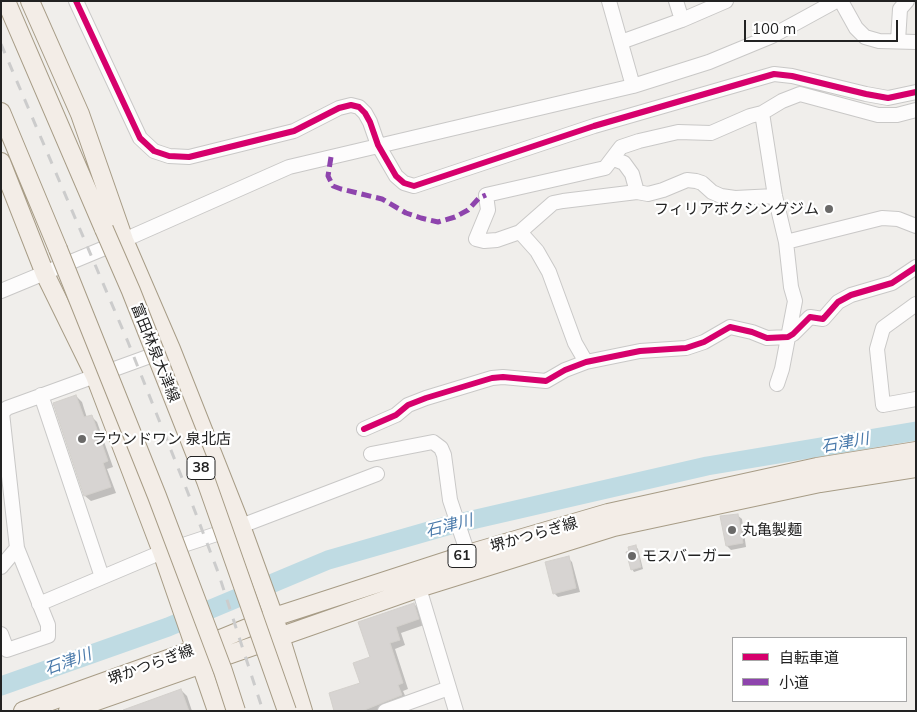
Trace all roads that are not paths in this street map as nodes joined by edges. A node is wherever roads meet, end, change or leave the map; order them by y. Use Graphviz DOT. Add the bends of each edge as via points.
graph roads {
  1 [pos="6,1"];
  2 [pos="30,1"];
  3 [pos="76,1"];
  4 [pos="609,1"];
  5 [pos="676,1"];
  6 [pos="726,1"];
  7 [pos="836,1"];
  8 [pos="841,1"];
  9 [pos="907,1"];
  10 [pos="682,20"];
  11 [pos="898,41"];
  12 [pos="621,42"];
  13 [pos="916,42"];
  14 [pos="633,86"];
  15 [pos="916,92"];
  16 [pos="916,110"];
  17 [pos="1,112"];
  18 [pos="762,113"];
  19 [pos="378,145"];
  20 [pos="614,158"];
  21 [pos="1,162"];
  22 [pos="637,192"];
  23 [pos="776,196"];
  24 [pos="916,226"];
  25 [pos="520,232"];
  26 [pos="124,240"];
  27 [pos="786,242"];
  28 [pos="916,267"];
  29 [pos="45,274"];
  30 [pos="1,291"];
  31 [pos="916,304"];
  32 [pos="788,337"];
  33 [pos="172,348"];
  34 [pos="586,362"];
  35 [pos="94,376"];
  36 [pos="777,384"];
  37 [pos="41,396"];
  38 [pos="916,399"];
  39 [pos="364,429"];
  40 [pos="916,451"];
  41 [pos="371,454"];
  42 [pos="916,468"];
  43 [pos="377,474"];
  44 [pos="6,490"];
  45 [pos="241,526"];
  46 [pos="17,548"];
  47 [pos="162,552"];
  48 [pos="468,555"];
  49 [pos="1,567"];
  50 [pos="102,577"];
  51 [pos="419,588"];
  52 [pos="40,604"];
  53 [pos="272,613"];
  54 [pos="1,634"];
  55 [pos="279,636"];
  56 [pos="197,650"];
  57 [pos="449,688"];
  58 [pos="23,711"];
  59 [pos="68,711"];
  60 [pos="217,711"];
  61 [pos="236,711"];
  62 [pos="288,711"];
  63 [pos="302,711"];
  64 [pos="385,711"];
  65 [pos="456,711"];
  1 -- 62 [label="main road, 富田林泉大津線 / 38, bridge" via="130,291 206,481"];
  2 -- 26 [label="main road" via="80,114"];
  3 -- 19 [label="street" via="140,138 154,151 189,157 294,131 339,108 352,105 365,112"];
  4 -- 12 [label="street"];
  5 -- 10 [label="street"];
  6 -- 10 [label="street"];
  7 -- 14 [label="street" via="772,36 709,62"];
  8 -- 11 [label="street" via="865,37"];
  9 -- 11 [label="street" via="900,9"];
  10 -- 12 [label="street"];
  11 -- 13 [label="street"];
  12 -- 14 [label="street"];
  14 -- 19 [label="street"];
  15 -- 19 [label="street" via="888,98 774,74 594,126 414,186 396,176"];
  16 -- 18 [label="street" via="878,116 800,94"];
  17 -- 61 [label="main road, bridge" via="157,496"];
  18 -- 20 [label="street" via="711,133 678,132 639,141 621,148"];
  18 -- 23 [label="street"];
  19 -- 26 [label="street" via="289,167"];
  20 -- 22 [label="street" via="624,163 632,174"];
  20 -- 25 [label="street" via="605,168 486,195 488,210 476,239 498,240"];
  21 -- 29 [label="main road"];
  22 -- 23 [label="street" via="648,194 687,180 696,181 721,196"];
  22 -- 25 [label="street" via="552,203"];
  23 -- 27 [label="street"];
  24 -- 27 [label="street" via="898,219 882,218"];
  25 -- 34 [label="street" via="537,251 549,272 569,328"];
  26 -- 29 [label="street"];
  26 -- 33 [label="main road"];
  27 -- 32 [label="street" via="795,300"];
  28 -- 32 [label="street" via="892,282 845,298 822,318 810,317"];
  29 -- 30 [label="street"];
  29 -- 35 [label="main road"];
  31 -- 38 [label="street" via="883,328 877,349 883,405"];
  32 -- 34 [label="street" via="767,338 730,327 686,348 640,351"];
  32 -- 36 [label="street"];
  33 -- 35 [label="street"];
  33 -- 45 [label="main road"];
  34 -- 39 [label="street" via="546,381 503,377 426,398"];
  35 -- 37 [label="street"];
  35 -- 47 [label="main road"];
  37 -- 44 [label="street" via="6,408 2,413"];
  37 -- 50 [label="street"];
  40 -- 48 [label="main road, 堺かつらぎ線 / 61" via="817,467 608,513"];
  41 -- 48 [label="street" via="434,442 441,448 450,500"];
  42 -- 48 [label="main road, 堺かつらぎ線 / 61" via="820,483"];
  43 -- 45 [label="street"];
  44 -- 46 [label="street"];
  45 -- 47 [label="street"];
  45 -- 53 [label="main road"];
  46 -- 49 [label="street"];
  46 -- 52 [label="street"];
  47 -- 50 [label="street"];
  47 -- 56 [label="main road"];
  48 -- 51 [label="main road, 堺かつらぎ線 / 61"];
  48 -- 53 [label="main road, 堺かつらぎ線 / 61"];
  50 -- 52 [label="street"];
  51 -- 55 [label="main road, 堺かつらぎ線 / 61"];
  51 -- 57 [label="street"];
  52 -- 54 [label="street" via="48,625 48,636 7,650"];
  53 -- 55 [label="main road"];
  53 -- 56 [label="main road, 堺かつらぎ線 / 61"];
  55 -- 56 [label="main road, 堺かつらぎ線 / 61"];
  55 -- 63 [label="main road"];
  56 -- 58 [label="main road, 堺かつらぎ線 / 61"];
  56 -- 59 [label="main road, 堺かつらぎ線 / 61"];
  56 -- 60 [label="main road"];
  57 -- 64 [label="street"];
  57 -- 65 [label="street"];
}
